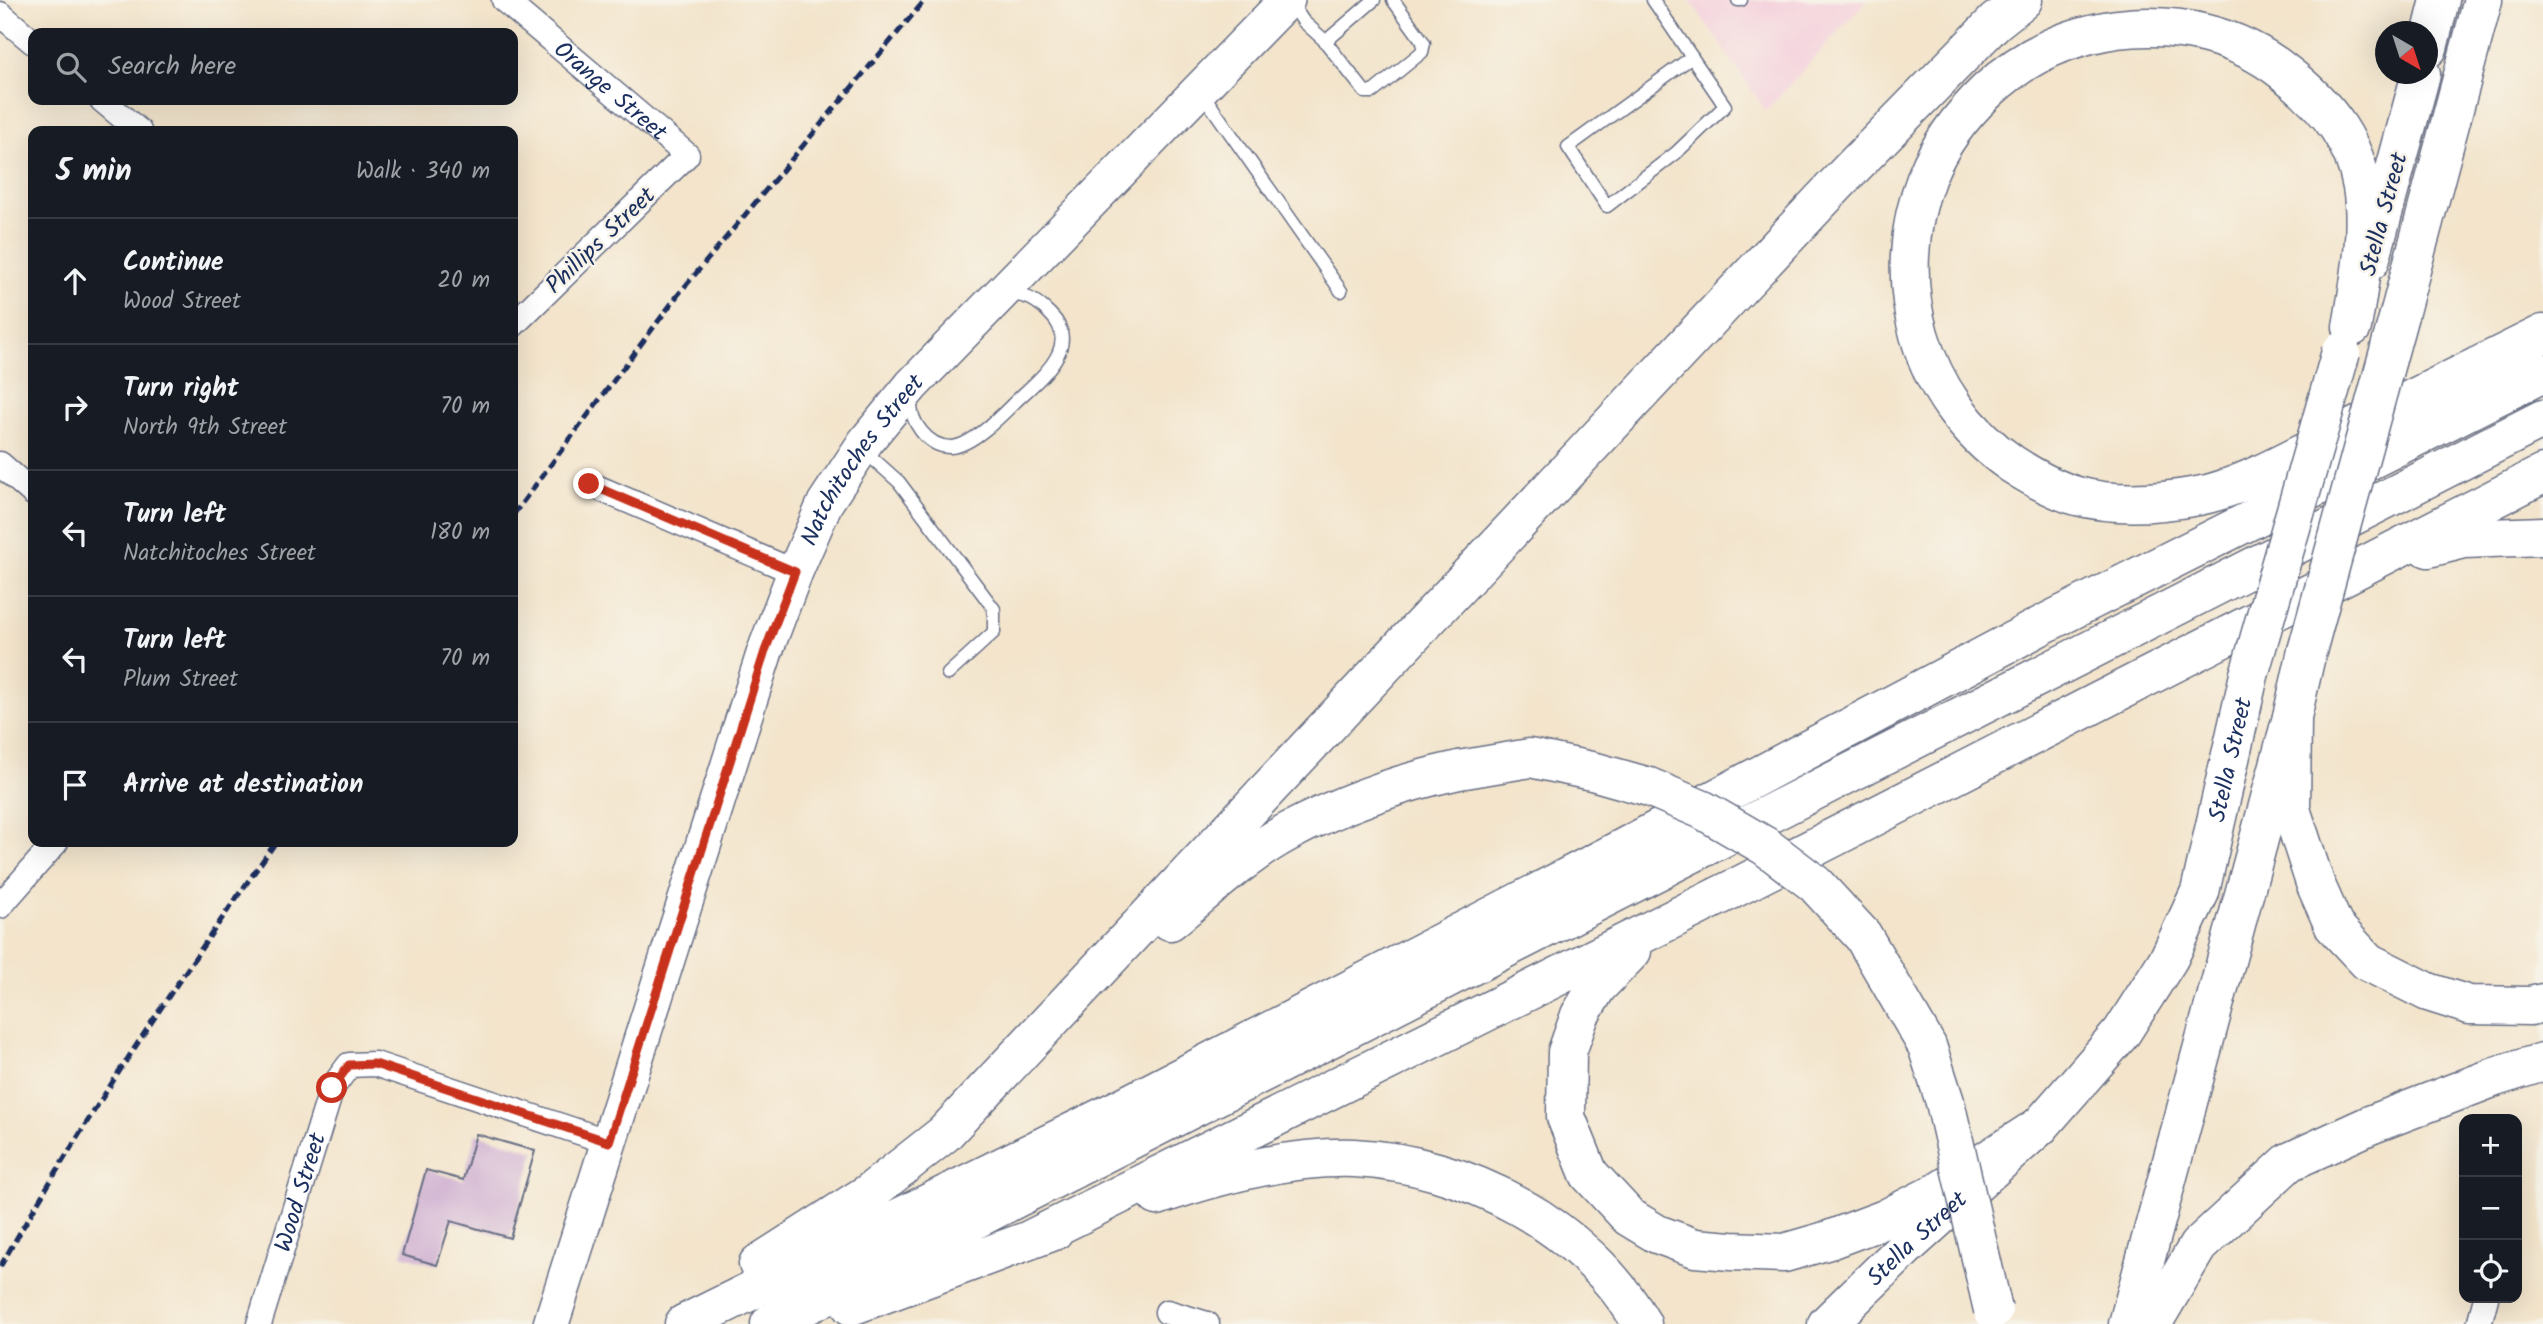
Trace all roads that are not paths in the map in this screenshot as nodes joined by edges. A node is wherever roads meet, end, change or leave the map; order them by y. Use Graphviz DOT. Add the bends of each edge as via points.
graph roads {
  1 [pos="504,0"];
  2 [pos="1288,0"];
  3 [pos="1374,0"];
  4 [pos="1393,0"];
  5 [pos="1653,0"];
  6 [pos="2023,0"];
  7 [pos="2440,0"];
  8 [pos="2483,0"];
  9 [pos="0,14"];
  10 [pos="2434,21"];
  11 [pos="28,38"];
  12 [pos="1325,42"];
  13 [pos="1692,57"];
  14 [pos="2418,84"];
  15 [pos="1199,90"];
  16 [pos="108,105"];
  17 [pos="133,126"];
  18 [pos="687,155"];
  19 [pos="1003,291"];
  20 [pos="1341,291"];
  21 [pos="518,320"];
  22 [pos="2543,334"];
  23 [pos="2346,339"];
  24 [pos="2543,373"];
  25 [pos="912,385"];
  26 [pos="2543,419"];
  27 [pos="856,457"];
  28 [pos="0,464"];
  29 [pos="2543,474"];
  30 [pos="589,484"];
  31 [pos="28,489"];
  32 [pos="2543,537"];
  33 [pos="2375,561"];
  34 [pos="795,572"];
  35 [pos="948,674"];
  36 [pos="2292,717"];
  37 [pos="51,847"];
  38 [pos="1733,889"];
  39 [pos="2,899"];
  40 [pos="2543,1003"];
  41 [pos="2543,1062"];
  42 [pos="2040,1126"];
  43 [pos="944,1134"];
  44 [pos="609,1142"];
  45 [pos="1029,1240"];
  46 [pos="2485,1303"];
  47 [pos="1167,1312"];
  48 [pos="1994,1317"];
  49 [pos="259,1324"];
  50 [pos="551,1324"];
  51 [pos="666,1324"];
  52 [pos="684,1324"];
  53 [pos="770,1324"];
  54 [pos="804,1324"];
  55 [pos="1207,1324"];
  56 [pos="1642,1324"];
  57 [pos="1827,1324"];
  58 [pos="2128,1324"];
  59 [pos="2152,1324"];
  60 [pos="2479,1324"];
  1 -- 18 [label="street, Orange Street"];
  2 -- 12 [label="lane"];
  2 -- 15 [label="street, Natchitoches Street"];
  3 -- 12 [label="lane"];
  4 -- 12 [label="lane" via="1424,43 1422,52 1373,92 1365,92"];
  5 -- 13 [label="lane"];
  6 -- 43 [label="main road" via="1995,22 1849,171"];
  7 -- 10 [label="main road"];
  8 -- 36 [label="main road, Stella Street, bridge"];
  9 -- 11 [label="street"];
  13 -- 13 [label="lane" via="1725,106 1676,153 1607,206 1568,147"];
  14 -- 23 [label="main road, Stella Street"];
  15 -- 19 [label="street, Natchitoches Street"];
  15 -- 20 [label="lane"];
  16 -- 17 [label="street"];
  18 -- 21 [label="street, Phillips Street"];
  19 -- 25 [label="street, Natchitoches Street"];
  19 -- 25 [label="lane" via="1033,298 1057,321 1063,337 1059,355 1048,370 970,441 951,447 918,429 910,407"];
  22 -- 23 [label="main road" via="2287,460 2201,496 2106,503 2073,495 1992,450 1965,422 1926,361 1910,296 1910,258 1927,177 1968,109 2006,73 2050,47 2096,32 2140,27 2178,28 2220,37 2263,55 2328,111 2344,132 2360,172 2366,205 2364,260"];
  23 -- 42 [label="main road, Stella Street, bridge" via="2249,675 2200,892 2169,958 2122,1032"];
  24 -- 52 [label="main road" via="2048,622 1606,858 1121,1108"];
  25 -- 27 [label="street, Natchitoches Street"];
  26 -- 53 [label="main road"];
  27 -- 34 [label="street, Natchitoches Street" via="825,503"];
  27 -- 35 [label="lane" via="871,457 899,482 994,609 994,632"];
  28 -- 31 [label="street"];
  29 -- 33 [label="main road"];
  30 -- 34 [label="street"];
  32 -- 33 [label="main road" via="2464,539"];
  33 -- 38 [label="main road"];
  34 -- 44 [label="street, Natchitoches Street" via="765,651"];
  36 -- 40 [label="main road" via="2291,809 2334,926 2368,962 2428,992 2469,1005"];
  36 -- 58 [label="main road, Stella Street"];
  37 -- 39 [label="street"];
  38 -- 42 [label="main road" via="1626,956 1597,987 1566,1052 1566,1117 1576,1145 1589,1174 1629,1217 1695,1248 1784,1253 1885,1219 1938,1192"];
  38 -- 45 [label="main road"];
  41 -- 59 [label="main road" via="2383,1120 2289,1162 2198,1246"];
  42 -- 57 [label="main road, Stella Street"];
  43 -- 48 [label="main road, bridge" via="1139,947 1227,874 1286,834 1412,780 1530,758 1596,772 1703,810 1765,846 1815,884 1863,936 1927,1046 1945,1102"];
  43 -- 51 [label="main road" via="869,1193"];
  44 -- 49 [label="street, Wood Street" via="375,1064 349,1065 332,1088"];
  44 -- 50 [label="street, Natchitoches Street"];
  45 -- 54 [label="main road"];
  45 -- 56 [label="main road" via="1171,1191 1265,1165 1353,1158 1413,1164 1511,1202 1556,1229 1593,1262"];
  46 -- 60 [label="street"];
  47 -- 55 [label="street"];
}
